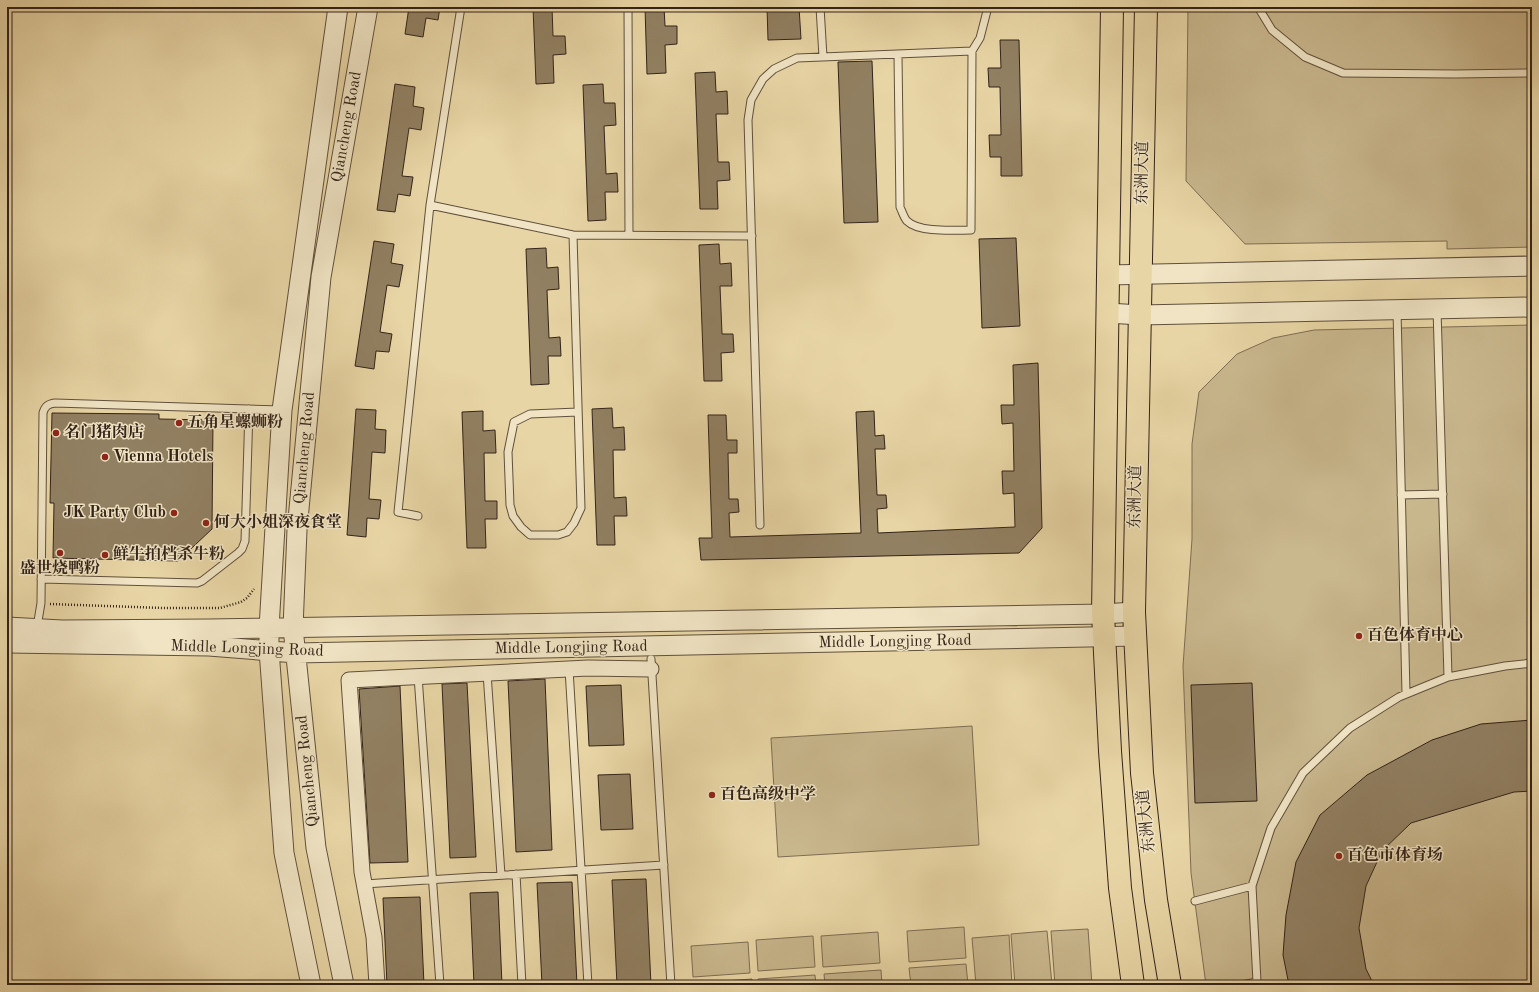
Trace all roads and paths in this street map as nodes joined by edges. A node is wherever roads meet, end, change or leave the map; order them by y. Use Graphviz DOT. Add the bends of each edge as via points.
graph roads {
  1 [pos="338,7"];
  2 [pos="368,7"];
  3 [pos="461,7"];
  4 [pos="628,7"];
  5 [pos="820,7"];
  6 [pos="988,7"];
  7 [pos="1112,7"];
  8 [pos="1146,7"];
  9 [pos="1258,7"];
  10 [pos="972,51"];
  11 [pos="898,55"];
  12 [pos="823,57"];
  13 [pos="1532,73"];
  14 [pos="430,205"];
  15 [pos="573,235"];
  16 [pos="629,235"];
  17 [pos="752,236"];
  18 [pos="1532,266"];
  19 [pos="1141,274"];
  20 [pos="1108,275"];
  21 [pos="1532,307"];
  22 [pos="1437,308"];
  23 [pos="1397,309"];
  24 [pos="1108,313"];
  25 [pos="1140,314"];
  26 [pos="249,409"];
  27 [pos="282,410"];
  28 [pos="578,412"];
  29 [pos="1443,494"];
  30 [pos="1401,495"];
  31 [pos="418,516"];
  32 [pos="760,525"];
  33 [pos="41,579"];
  34 [pos="255,587"];
  35 [pos="41,603"];
  36 [pos="1134,612"];
  37 [pos="1103,614"];
  38 [pos="7,627"];
  39 [pos="269,628"];
  40 [pos="293,628"];
  41 [pos="37,630"];
  42 [pos="1104,636"];
  43 [pos="1136,636"];
  44 [pos="7,642"];
  45 [pos="269,650"];
  46 [pos="296,653"];
  47 [pos="1532,663"];
  48 [pos="651,664"];
  49 [pos="569,669"];
  50 [pos="487,673"];
  51 [pos="418,676"];
  52 [pos="1448,677"];
  53 [pos="1406,694"];
  54 [pos="664,865"];
  55 [pos="582,870"];
  56 [pos="516,874"];
  57 [pos="501,875"];
  58 [pos="432,879"];
  59 [pos="364,884"];
  60 [pos="1252,886"];
  61 [pos="1195,901"];
  62 [pos="1258,983"];
  63 [pos="311,985"];
  64 [pos="344,985"];
  65 [pos="378,985"];
  66 [pos="440,985"];
  67 [pos="522,985"];
  68 [pos="588,985"];
  69 [pos="671,985"];
  70 [pos="1133,985"];
  71 [pos="1170,985"];
  72 [pos="1241,985"];
  1 -- 27 [label="street, Qiancheng Road"];
  2 -- 40 [label="street, Qiancheng Road" via="321,277 297,530"];
  3 -- 14 [label="lane"];
  4 -- 16 [label="lane"];
  5 -- 12 [label="lane"];
  6 -- 10 [label="lane" via="980,38"];
  7 -- 20 [label="main road, 东洲大道"];
  8 -- 19 [label="main road, 东洲大道"];
  9 -- 13 [label="lane" via="1272,30 1305,57 1343,73"];
  10 -- 11 [label="lane"];
  10 -- 11 [label="lane" via="971,230 918,227 907,221 900,207"];
  11 -- 12 [label="lane"];
  12 -- 17 [label="lane" via="797,58 774,68 763,79 751,100 748,120"];
  14 -- 15 [label="lane"];
  14 -- 31 [label="lane" via="398,512"];
  15 -- 16 [label="lane"];
  15 -- 28 [label="lane"];
  16 -- 17 [label="lane"];
  17 -- 32 [label="lane"];
  18 -- 19 [label="street"];
  19 -- 20 [label="street"];
  19 -- 25 [label="main road, 东洲大道"];
  20 -- 24 [label="main road, 东洲大道"];
  21 -- 22 [label="street"];
  22 -- 23 [label="street"];
  22 -- 29 [label="lane"];
  23 -- 25 [label="street"];
  23 -- 30 [label="lane"];
  24 -- 25 [label="street"];
  24 -- 37 [label="main road, 东洲大道"];
  25 -- 36 [label="main road, 东洲大道"];
  26 -- 27 [label="lane"];
  26 -- 33 [label="lane" via="245,541 238,553 197,583"];
  26 -- 33 [label="lane" via="56,402 45,407"];
  27 -- 39 [label="street, Qiancheng Road"];
  28 -- 28 [label="lane" via="581,508 567,532 558,535 530,535 521,528 513,516 510,505 508,452 514,422 530,414"];
  29 -- 30 [label="lane"];
  29 -- 52 [label="lane"];
  30 -- 53 [label="lane"];
  33 -- 35 [label="lane"];
  34 -- 35 [label="path" via="241,602 220,608"];
  35 -- 41 [label="lane"];
  36 -- 37 [label="street, Middle Longjing Road"];
  36 -- 43 [label="main road, 东洲大道"];
  37 -- 40 [label="street, Middle Longjing Road"];
  37 -- 42 [label="main road, 东洲大道"];
  38 -- 41 [label="street, Middle Longjing Road"];
  39 -- 40 [label="street, Middle Longjing Road"];
  39 -- 41 [label="street, Middle Longjing Road"];
  39 -- 45 [label="street, Qiancheng Road"];
  40 -- 46 [label="street, Qiancheng Road"];
  42 -- 43 [label="street, Middle Longjing Road"];
  42 -- 46 [label="street, Middle Longjing Road"];
  42 -- 70 [label="main road, 东洲大道" via="1120,888"];
  43 -- 71 [label="main road, 东洲大道" via="1142,773 1156,900"];
  44 -- 45 [label="street, Middle Longjing Road" via="209,646"];
  45 -- 46 [label="street, Middle Longjing Road"];
  45 -- 63 [label="street, Qiancheng Road" via="284,853"];
  46 -- 64 [label="street, Qiancheng Road" via="316,848"];
  47 -- 52 [label="lane"];
  48 -- 49 [label="street"];
  48 -- 54 [label="lane"];
  49 -- 50 [label="street"];
  49 -- 55 [label="lane"];
  50 -- 51 [label="street"];
  50 -- 57 [label="lane"];
  51 -- 58 [label="lane"];
  51 -- 59 [label="street" via="349,680"];
  52 -- 53 [label="lane"];
  53 -- 60 [label="lane" via="1350,728 1303,773 1271,828"];
  54 -- 55 [label="lane"];
  54 -- 69 [label="lane"];
  55 -- 56 [label="lane"];
  55 -- 68 [label="lane"];
  56 -- 57 [label="lane"];
  56 -- 67 [label="lane"];
  57 -- 58 [label="lane"];
  58 -- 59 [label="lane"];
  58 -- 66 [label="lane"];
  59 -- 65 [label="street" via="374,937"];
  60 -- 61 [label="lane"];
  60 -- 62 [label="lane"];
  62 -- 72 [label="lane"];
}
